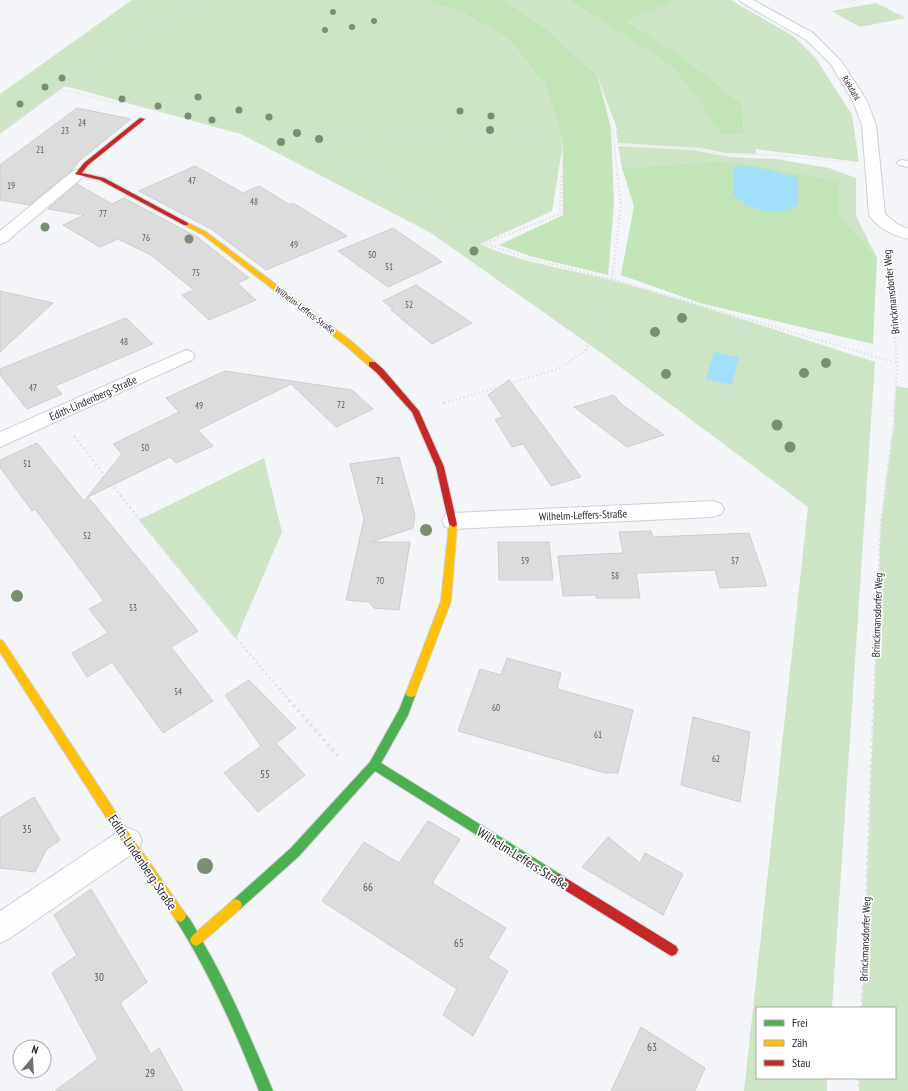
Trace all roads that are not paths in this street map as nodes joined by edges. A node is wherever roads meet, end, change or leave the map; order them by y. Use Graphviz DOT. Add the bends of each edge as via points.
graph roads {
  1 [pos="745,0"];
  2 [pos="142,119"];
  3 [pos="78,174"];
  4 [pos="908,234"];
  5 [pos="0,239"];
  6 [pos="186,356"];
  7 [pos="0,440"];
  8 [pos="713,509"];
  9 [pos="453,520"];
  10 [pos="0,644"];
  11 [pos="374,765"];
  12 [pos="128,841"];
  13 [pos="0,928"];
  14 [pos="196,940"];
  15 [pos="672,950"];
  16 [pos="266,1091"];
  1 -- 4 [label="street, Riekdahl" via="809,36 835,60 860,101 869,125 877,215 883,223"];
  2 -- 3 [label="street" via="86,164"];
  3 -- 5 [label="street"];
  3 -- 9 [label="street, Wilhelm-Leffers-Straße" via="102,179 204,233 348,343 380,371 415,411 440,467"];
  6 -- 7 [label="street, Edith-Lindenberg-Straße"];
  8 -- 9 [label="street, Wilhelm-Leffers-Straße"];
  9 -- 11 [label="street, Wilhelm-Leffers-Straße" via="446,601 404,712"];
  10 -- 12 [label="street, Edith-Lindenberg-Straße"];
  11 -- 14 [label="street, Wilhelm-Leffers-Straße" via="295,852"];
  11 -- 15 [label="street, Wilhelm-Leffers-Straße"];
  12 -- 13 [label="street"];
  12 -- 14 [label="street, Edith-Lindenberg-Straße"];
  14 -- 16 [label="street, Edith-Lindenberg-Straße" via="245,1038"];
}
